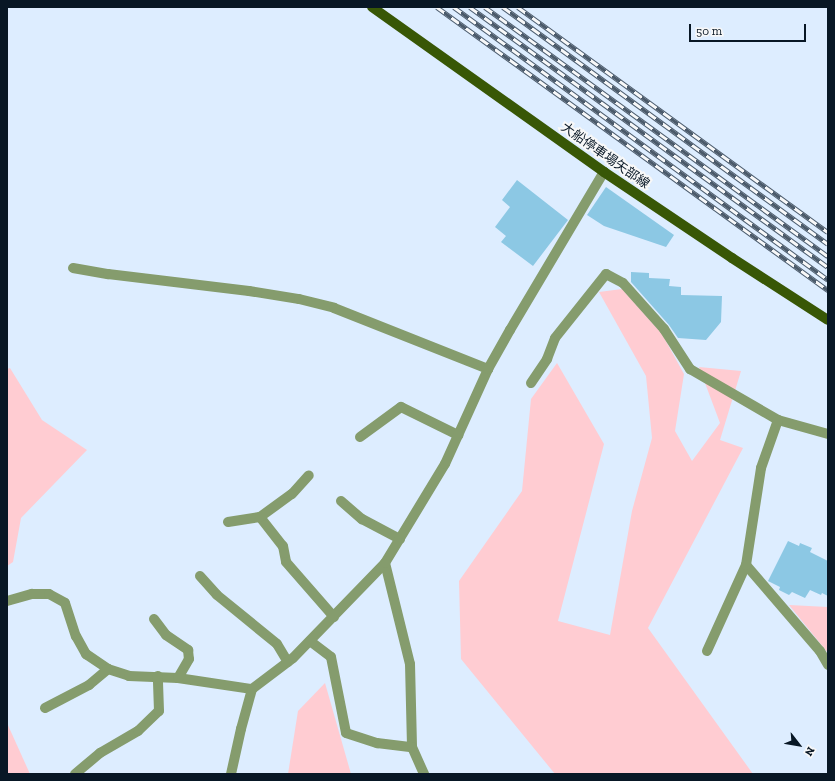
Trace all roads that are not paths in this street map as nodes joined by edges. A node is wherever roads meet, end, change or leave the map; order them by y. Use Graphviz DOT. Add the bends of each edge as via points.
graph roads {
  1 [pos="372,7"];
  2 [pos="604,172"];
  3 [pos="73,268"];
  4 [pos="828,320"];
  5 [pos="488,369"];
  6 [pos="531,384"];
  7 [pos="778,420"];
  8 [pos="828,434"];
  9 [pos="458,435"];
  10 [pos="360,437"];
  11 [pos="309,475"];
  12 [pos="341,501"];
  13 [pos="260,517"];
  14 [pos="228,522"];
  15 [pos="400,539"];
  16 [pos="385,563"];
  17 [pos="746,565"];
  18 [pos="200,576"];
  19 [pos="7,601"];
  20 [pos="334,617"];
  21 [pos="154,619"];
  22 [pos="310,641"];
  23 [pos="707,651"];
  24 [pos="288,662"];
  25 [pos="828,664"];
  26 [pos="108,669"];
  27 [pos="158,676"];
  28 [pos="178,678"];
  29 [pos="252,689"];
  30 [pos="45,708"];
  31 [pos="412,747"];
  32 [pos="75,774"];
  33 [pos="231,774"];
  34 [pos="424,774"];
  1 -- 2 [label="main road, 大船停車場矢部線"];
  2 -- 4 [label="main road, 大船停車場矢部線"];
  2 -- 5 [label="street"];
  3 -- 5 [label="street" via="299,299 334,308"];
  5 -- 9 [label="street"];
  6 -- 7 [label="street" via="547,359 555,338 606,274 623,283 664,329 690,369"];
  7 -- 8 [label="street"];
  7 -- 17 [label="street" via="761,468"];
  9 -- 10 [label="street" via="401,407"];
  9 -- 15 [label="street" via="445,464"];
  11 -- 13 [label="street" via="292,494"];
  12 -- 15 [label="street" via="362,519"];
  13 -- 14 [label="street"];
  13 -- 20 [label="street" via="283,546 286,562"];
  15 -- 16 [label="street"];
  16 -- 20 [label="street"];
  16 -- 31 [label="street" via="410,664"];
  17 -- 23 [label="street"];
  17 -- 25 [label="street" via="820,651"];
  18 -- 24 [label="street" via="217,595 277,644"];
  19 -- 26 [label="street" via="32,594 49,594 65,603 76,636 86,654"];
  20 -- 22 [label="street"];
  21 -- 28 [label="street" via="166,635 188,650 189,659"];
  22 -- 24 [label="street"];
  22 -- 31 [label="street" via="331,657 346,733 377,743"];
  24 -- 29 [label="street"];
  26 -- 27 [label="street" via="129,676"];
  26 -- 30 [label="street" via="89,685"];
  27 -- 28 [label="street"];
  27 -- 32 [label="street" via="158,710 138,732 100,753"];
  28 -- 29 [label="street"];
  29 -- 33 [label="street"];
  31 -- 34 [label="street"];
}
